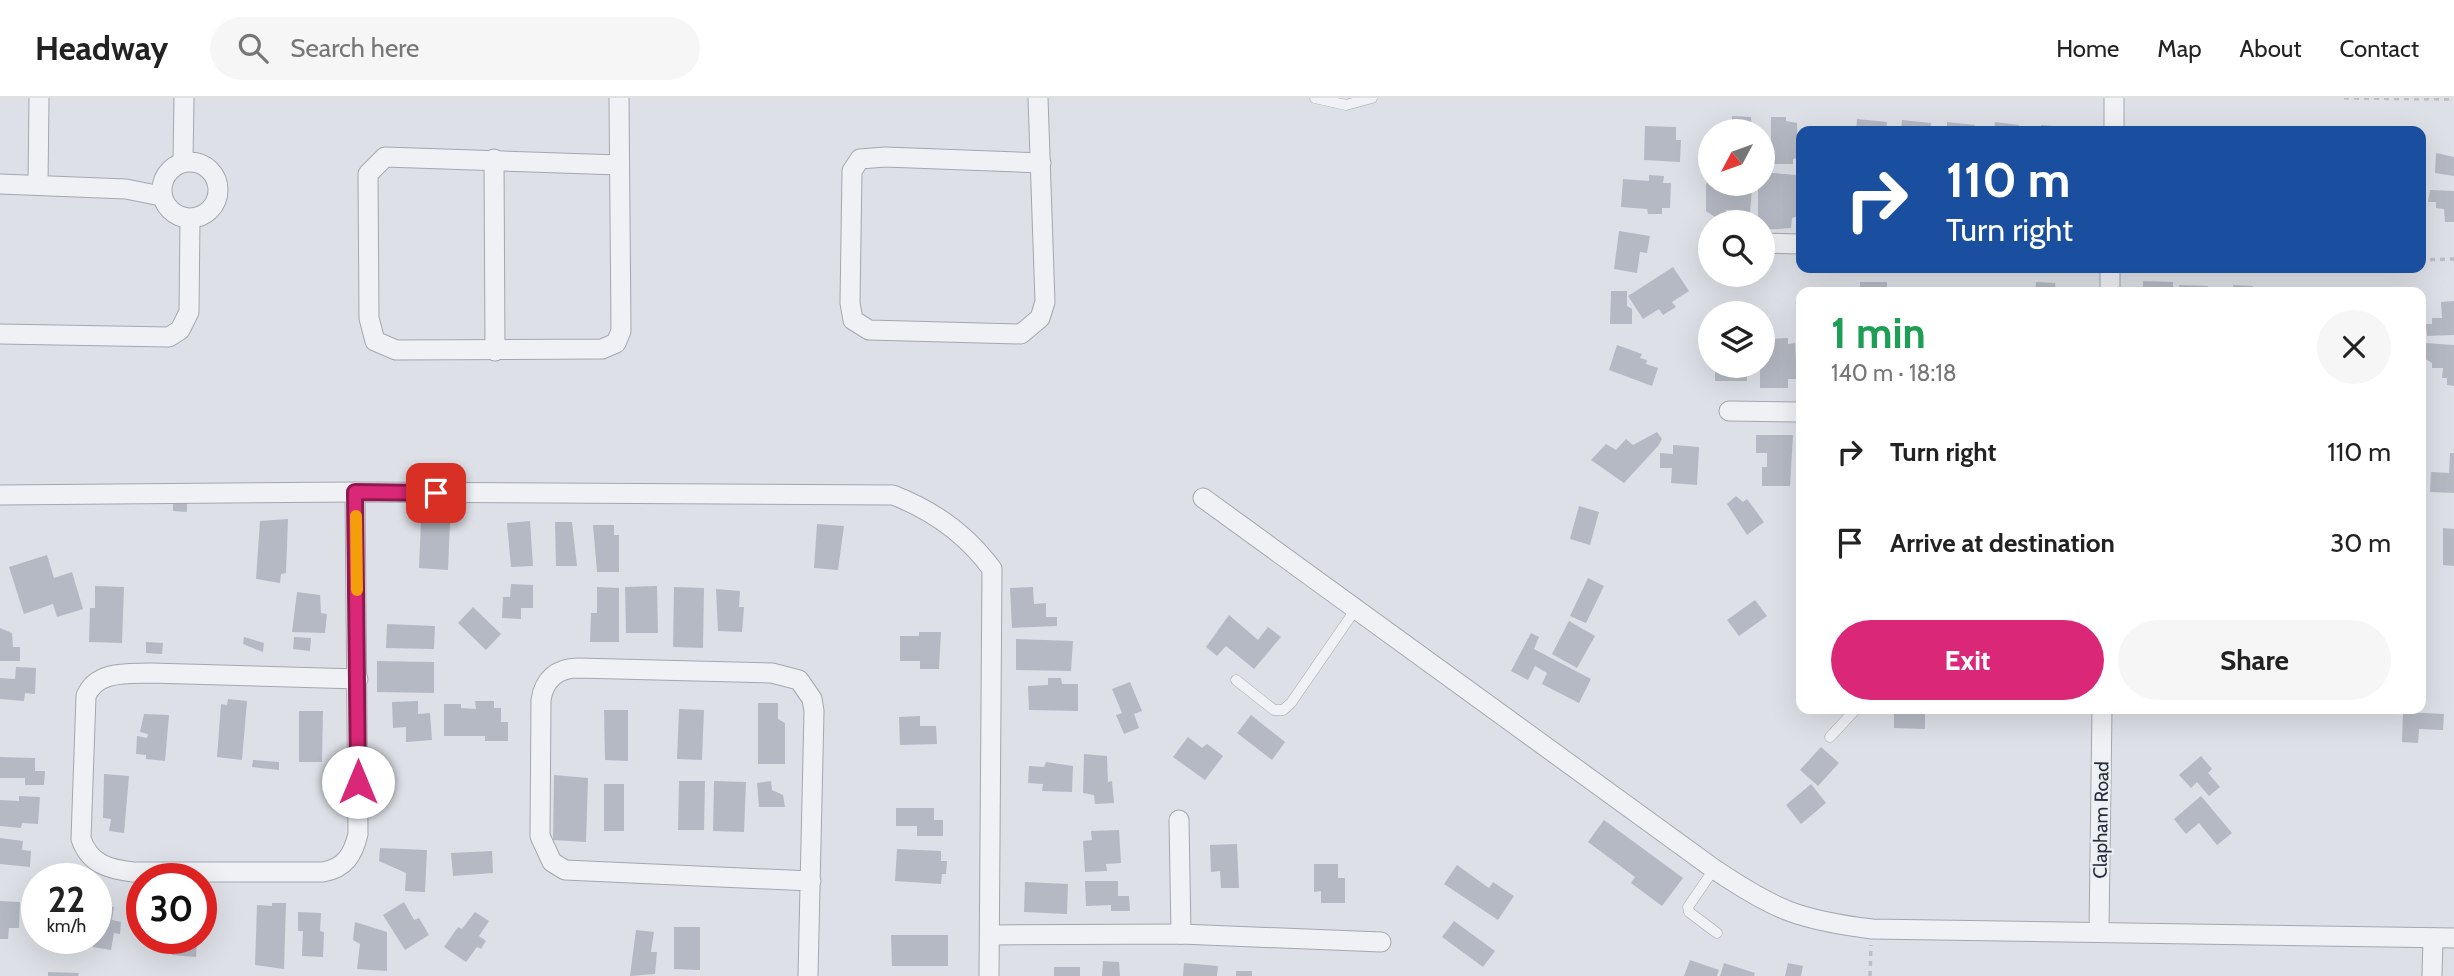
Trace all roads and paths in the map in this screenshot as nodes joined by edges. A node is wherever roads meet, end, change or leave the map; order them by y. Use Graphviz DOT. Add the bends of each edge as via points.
graph roads {
  1 [pos="39,98"];
  2 [pos="184,98"];
  3 [pos="619,98"];
  4 [pos="1038,98"];
  5 [pos="1315,98"];
  6 [pos="1372,98"];
  7 [pos="2115,98"];
  8 [pos="2344,98"];
  9 [pos="2454,99"];
  10 [pos="2113,126"];
  11 [pos="494,159"];
  12 [pos="183,161"];
  13 [pos="1041,163"];
  14 [pos="619,165"];
  15 [pos="0,184"];
  16 [pos="38,185"];
  17 [pos="161,195"];
  18 [pos="190,219"];
  19 [pos="1775,243"];
  20 [pos="1796,244"];
  21 [pos="2426,260"];
  22 [pos="2454,260"];
  23 [pos="0,334"];
  24 [pos="495,351"];
  25 [pos="1728,411"];
  26 [pos="1796,412"];
  27 [pos="355,492"];
  28 [pos="0,495"];
  29 [pos="1202,498"];
  30 [pos="1354,610"];
  31 [pos="358,679"];
  32 [pos="1236,680"];
  33 [pos="1851,714"];
  34 [pos="2102,714"];
  35 [pos="1830,737"];
  36 [pos="1179,820"];
  37 [pos="1714,869"];
  38 [pos="811,880"];
  39 [pos="1872,929"];
  40 [pos="2099,931"];
  41 [pos="1717,933"];
  42 [pos="1181,934"];
  43 [pos="991,935"];
  44 [pos="2433,938"];
  45 [pos="2454,938"];
  46 [pos="1381,942"];
  47 [pos="808,976"];
  48 [pos="989,976"];
  49 [pos="1870,976"];
  50 [pos="2432,976"];
  1 -- 16 [label="street"];
  2 -- 12 [label="street"];
  3 -- 14 [label="street"];
  4 -- 13 [label="street"];
  5 -- 6 [label="lane" via="1346,105"];
  7 -- 10 [label="street"];
  8 -- 9 [label="path"];
  11 -- 14 [label="street"];
  11 -- 24 [label="street"];
  11 -- 24 [label="street" via="385,157 368,174 368,198 369,318 375,341 396,350"];
  12 -- 17 [label="street" via="165,174"];
  12 -- 18 [label="street" via="202,163 216,177 219,196 208,212"];
  13 -- 13 [label="street" via="1045,302 1031,328 1021,334 869,330 853,320 852,172 860,159"];
  14 -- 24 [label="street" via="621,331 616,344 602,349"];
  15 -- 16 [label="street"];
  16 -- 17 [label="street"];
  17 -- 18 [label="street" via="172,212"];
  18 -- 23 [label="street" via="189,312 180,330 169,337"];
  19 -- 20 [label="street"];
  21 -- 22 [label="path"];
  25 -- 26 [label="street"];
  27 -- 28 [label="street"];
  27 -- 31 [label="street"];
  27 -- 43 [label="street" via="893,495 942,520 992,569"];
  29 -- 30 [label="street"];
  30 -- 32 [label="lane" via="1283,710 1274,710"];
  30 -- 37 [label="street"];
  31 -- 31 [label="street" via="358,834 354,851 344,864 323,872 133,872 109,869 85,851 81,839 86,696 95,682 118,674 151,673"];
  33 -- 35 [label="lane"];
  34 -- 40 [label="street, Clapham Road"];
  36 -- 42 [label="street"];
  37 -- 39 [label="street" via="1789,914"];
  37 -- 41 [label="lane" via="1688,907"];
  38 -- 38 [label="street" via="814,711 799,680 772,673 578,668 555,674 547,682 541,701 540,836 552,862 565,870"];
  38 -- 47 [label="street"];
  39 -- 40 [label="street"];
  39 -- 49 [label="path"];
  40 -- 44 [label="street"];
  42 -- 43 [label="street"];
  42 -- 46 [label="street"];
  43 -- 48 [label="street"];
  44 -- 45 [label="street"];
  44 -- 50 [label="street"];
}
